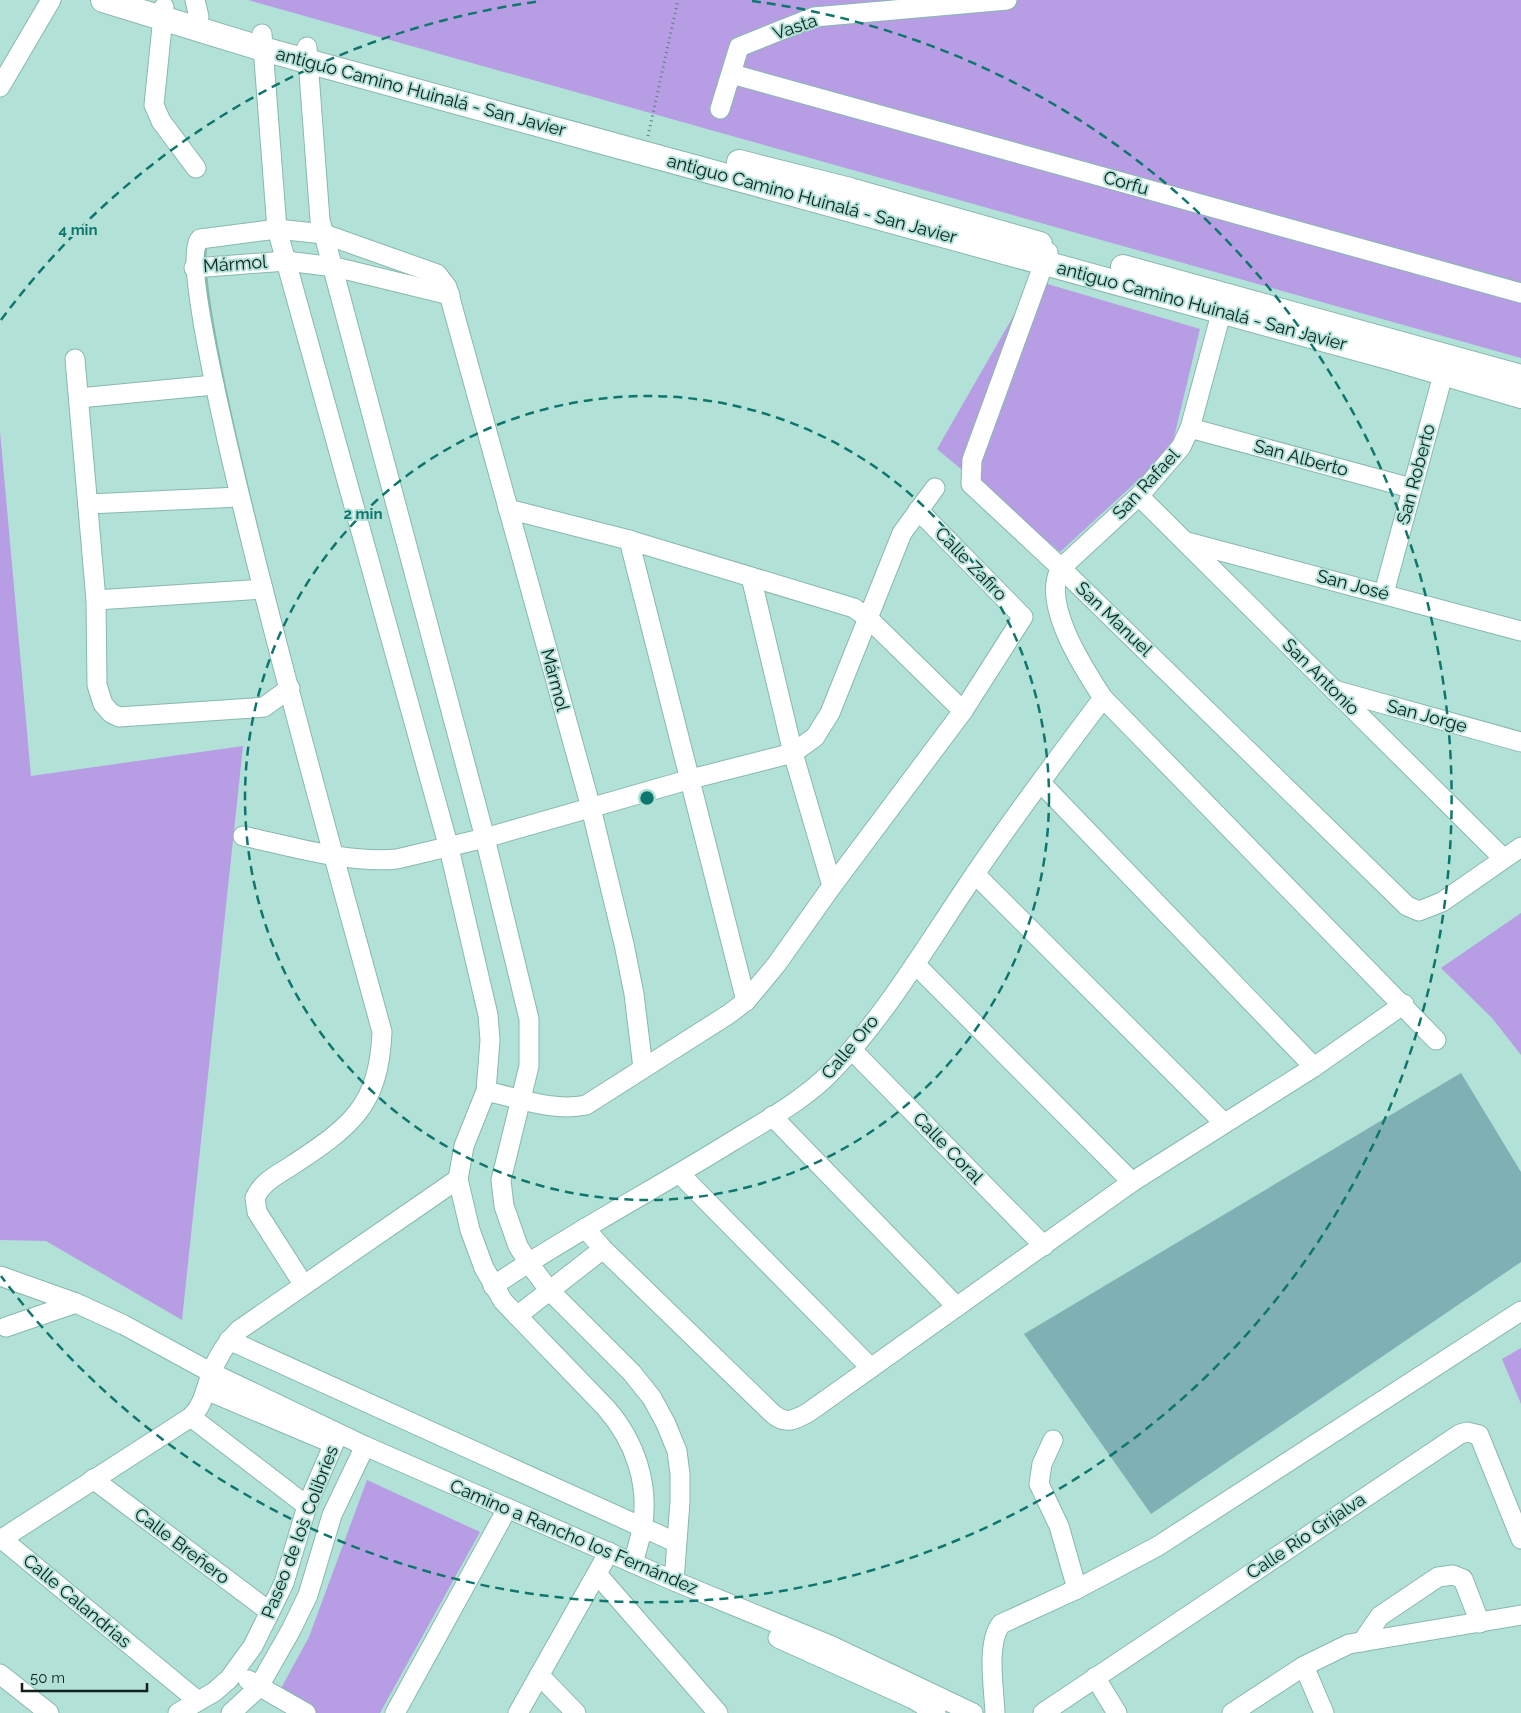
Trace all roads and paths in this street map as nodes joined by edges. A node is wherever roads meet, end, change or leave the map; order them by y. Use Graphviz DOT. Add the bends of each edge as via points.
graph roads {
  1 [pos="51,0"];
  2 [pos="103,0"];
  3 [pos="141,0"];
  4 [pos="678,0"];
  5 [pos="1007,0"];
  6 [pos="197,8"];
  7 [pos="164,13"];
  8 [pos="263,41"];
  9 [pos="307,54"];
  10 [pos="732,74"];
  11 [pos="0,87"];
  12 [pos="720,109"];
  13 [pos="647,139"];
  14 [pos="196,168"];
  15 [pos="277,229"];
  16 [pos="324,234"];
  17 [pos="1047,254"];
  18 [pos="286,260"];
  19 [pos="335,267"];
  20 [pos="194,268"];
  21 [pos="1521,293"];
  22 [pos="450,295"];
  23 [pos="1224,303"];
  24 [pos="75,358"];
  25 [pos="1446,364"];
  26 [pos="1521,377"];
  27 [pos="214,386"];
  28 [pos="1521,396"];
  29 [pos="79,398"];
  30 [pos="1190,428"];
  31 [pos="935,488"];
  32 [pos="1411,488"];
  33 [pos="1139,496"];
  34 [pos="239,497"];
  35 [pos="88,504"];
  36 [pos="508,509"];
  37 [pos="918,510"];
  38 [pos="628,540"];
  39 [pos="1185,541"];
  40 [pos="1062,568"];
  41 [pos="751,577"];
  42 [pos="263,589"];
  43 [pos="1384,593"];
  44 [pos="96,600"];
  45 [pos="868,618"];
  46 [pos="1521,631"];
  47 [pos="290,688"];
  48 [pos="1333,690"];
  49 [pos="1103,698"];
  50 [pos="963,711"];
  51 [pos="1521,742"];
  52 [pos="793,753"];
  53 [pos="691,779"];
  54 [pos="1041,783"];
  55 [pos="591,808"];
  56 [pos="243,836"];
  57 [pos="485,838"];
  58 [pos="1521,847"];
  59 [pos="449,848"];
  60 [pos="335,855"];
  61 [pos="1503,858"];
  62 [pos="975,874"];
  63 [pos="832,886"];
  64 [pos="915,964"];
  65 [pos="746,1000"];
  66 [pos="1404,1004"];
  67 [pos="1436,1040"];
  68 [pos="852,1050"];
  69 [pos="1314,1067"];
  70 [pos="643,1068"];
  71 [pos="486,1092"];
  72 [pos="522,1099"];
  73 [pos="772,1116"];
  74 [pos="1223,1122"];
  75 [pos="680,1174"];
  76 [pos="458,1179"];
  77 [pos="1132,1182"];
  78 [pos="585,1228"];
  79 [pos="1044,1246"];
  80 [pos="603,1249"];
  81 [pos="528,1262"];
  82 [pos="0,1276"];
  83 [pos="303,1284"];
  84 [pos="493,1286"];
  85 [pos="549,1290"];
  86 [pos="76,1303"];
  87 [pos="957,1307"];
  88 [pos="1521,1311"];
  89 [pos="517,1316"];
  90 [pos="6,1327"];
  91 [pos="228,1340"];
  92 [pos="871,1368"];
  93 [pos="209,1381"];
  94 [pos="190,1418"];
  95 [pos="336,1439"];
  96 [pos="1053,1440"];
  97 [pos="363,1452"];
  98 [pos="94,1479"];
  99 [pos="307,1506"];
  100 [pos="504,1514"];
  101 [pos="642,1529"];
  102 [pos="1,1539"];
  103 [pos="1521,1539"];
  104 [pos="675,1542"];
  105 [pos="603,1563"];
  106 [pos="633,1563"];
  107 [pos="674,1581"];
  108 [pos="1077,1589"];
  109 [pos="270,1612"];
  110 [pos="1521,1615"];
  111 [pos="1480,1623"];
  112 [pos="1362,1642"];
  113 [pos="1304,1666"];
  114 [pos="236,1672"];
  115 [pos="0,1674"];
  116 [pos="539,1675"];
  117 [pos="1095,1677"];
  118 [pos="258,1688"];
  119 [pos="198,1701"];
  120 [pos="963,1711"];
  121 [pos="49,1713"];
  122 [pos="178,1713"];
  123 [pos="231,1713"];
  124 [pos="306,1713"];
  125 [pos="395,1713"];
  126 [pos="518,1713"];
  127 [pos="576,1713"];
  128 [pos="718,1713"];
  129 [pos="936,1713"];
  130 [pos="995,1713"];
  131 [pos="1043,1713"];
  132 [pos="1117,1713"];
  133 [pos="1232,1713"];
  134 [pos="1324,1713"];
  1 -- 11 [label="street"];
  2 -- 7 [label="main road, antiguo Camino Huinalá - San Javier"];
  3 -- 7 [label="main road"];
  4 -- 13 [label="path"];
  5 -- 10 [label="street, Vasta" via="814,18 739,48"];
  6 -- 7 [label="main road"];
  6 -- 8 [label="main road"];
  7 -- 8 [label="main road, antiguo Camino Huinalá - San Javier"];
  7 -- 14 [label="street" via="154,105 161,121"];
  8 -- 9 [label="main road"];
  8 -- 15 [label="street"];
  9 -- 13 [label="main road"];
  9 -- 16 [label="street" via="318,211"];
  9 -- 17 [label="main road, antiguo Camino Huinalá - San Javier"];
  10 -- 12 [label="street, Vasta"];
  10 -- 21 [label="street, Corfu"];
  13 -- 17 [label="main road" via="850,190"];
  15 -- 16 [label="street, Mármol"];
  15 -- 18 [label="street"];
  15 -- 20 [label="street, Mármol" via="200,239 196,244"];
  16 -- 19 [label="street"];
  16 -- 22 [label="street, Mármol" via="437,274"];
  17 -- 23 [label="main road"];
  17 -- 40 [label="street, San Manuel" via="972,460 972,484"];
  18 -- 19 [label="street, Mármol"];
  18 -- 20 [label="street, Mármol"];
  18 -- 59 [label="street"];
  19 -- 22 [label="street, Mármol"];
  19 -- 57 [label="street"];
  20 -- 27 [label="street"];
  22 -- 36 [label="street, Mármol"];
  23 -- 25 [label="main road"];
  23 -- 30 [label="street, San Rafael"];
  24 -- 29 [label="street"];
  25 -- 26 [label="main road"];
  25 -- 28 [label="main road"];
  25 -- 32 [label="street, San Roberto"];
  27 -- 29 [label="street"];
  27 -- 34 [label="street"];
  29 -- 35 [label="street"];
  30 -- 32 [label="street, San Alberto"];
  30 -- 33 [label="street, San Rafael" via="1182,447"];
  31 -- 37 [label="street"];
  32 -- 43 [label="street, San Roberto"];
  33 -- 39 [label="street, San Antonio"];
  33 -- 40 [label="street, San Rafael"];
  34 -- 35 [label="street"];
  34 -- 42 [label="street"];
  35 -- 44 [label="street"];
  36 -- 38 [label="street"];
  36 -- 55 [label="street, Mármol"];
  37 -- 45 [label="street" via="902,533"];
  37 -- 50 [label="street, Calle Zafiro" via="1023,618"];
  38 -- 41 [label="street"];
  38 -- 53 [label="street"];
  39 -- 43 [label="street, San José"];
  39 -- 48 [label="street, San Antonio"];
  40 -- 49 [label="street" via="1056,577 1055,588 1062,618 1074,652"];
  40 -- 61 [label="street, San Manuel" via="1407,906 1419,911 1442,902"];
  41 -- 45 [label="street" via="842,603"];
  41 -- 52 [label="street"];
  42 -- 44 [label="street"];
  42 -- 47 [label="street"];
  43 -- 46 [label="street, San José"];
  44 -- 47 [label="street" via="97,685 103,704 119,717 264,707"];
  45 -- 50 [label="street"];
  45 -- 52 [label="street" via="822,727 815,738"];
  47 -- 60 [label="street"];
  48 -- 51 [label="street, San Jorge"];
  48 -- 61 [label="street, San Antonio"];
  49 -- 54 [label="street, Calle Oro"];
  49 -- 66 [label="street"];
  50 -- 63 [label="street"];
  52 -- 53 [label="street"];
  52 -- 63 [label="street"];
  53 -- 55 [label="street"];
  53 -- 65 [label="street"];
  54 -- 62 [label="street, Calle Oro"];
  54 -- 69 [label="street"];
  55 -- 57 [label="street"];
  55 -- 70 [label="street, Mármol" via="634,994"];
  56 -- 60 [label="street"];
  57 -- 59 [label="street"];
  57 -- 72 [label="street" via="529,1019 529,1066"];
  58 -- 61 [label="street, San Manuel"];
  59 -- 60 [label="street" via="390,860"];
  59 -- 71 [label="street" via="488,1015 490,1040"];
  60 -- 83 [label="street" via="382,1032 381,1057 375,1082 364,1105 349,1124 266,1183 255,1198 257,1212"];
  62 -- 64 [label="street, Calle Oro"];
  62 -- 74 [label="street"];
  63 -- 65 [label="street" via="776,965"];
  64 -- 68 [label="street, Calle Oro"];
  64 -- 77 [label="street"];
  65 -- 70 [label="street"];
  66 -- 67 [label="street"];
  66 -- 69 [label="street"];
  68 -- 73 [label="street, Calle Oro" via="823,1080"];
  68 -- 79 [label="street, Calle Coral"];
  69 -- 74 [label="street"];
  70 -- 72 [label="street" via="586,1105 557,1107"];
  71 -- 72 [label="street"];
  71 -- 76 [label="street" via="464,1146"];
  72 -- 81 [label="street" via="501,1180 504,1206 518,1246"];
  73 -- 75 [label="street, Calle Oro"];
  73 -- 87 [label="street"];
  74 -- 77 [label="street"];
  75 -- 78 [label="street, Calle Oro"];
  75 -- 92 [label="street"];
  76 -- 83 [label="street"];
  76 -- 84 [label="street" via="470,1230"];
  77 -- 79 [label="street"];
  78 -- 80 [label="street"];
  78 -- 81 [label="street, Calle Oro"];
  79 -- 87 [label="street"];
  80 -- 85 [label="street"];
  80 -- 92 [label="street" via="781,1421 790,1422 798,1418"];
  81 -- 84 [label="street, Calle Oro"];
  81 -- 85 [label="street"];
  82 -- 86 [label="street"];
  83 -- 91 [label="street"];
  84 -- 89 [label="street"];
  85 -- 89 [label="street"];
  85 -- 104 [label="street" via="632,1373 652,1398 666,1424 677,1451 680,1474"];
  86 -- 90 [label="street"];
  86 -- 93 [label="street" via="179,1354"];
  87 -- 92 [label="street"];
  88 -- 108 [label="street" via="1158,1546"];
  89 -- 101 [label="street" via="620,1424 639,1464"];
  91 -- 93 [label="street"];
  91 -- 101 [label="street"];
  93 -- 94 [label="street" via="199,1410"];
  93 -- 95 [label="street"];
  94 -- 98 [label="street"];
  94 -- 99 [label="street"];
  95 -- 97 [label="street"];
  95 -- 99 [label="street, Paseo de los Colibríes"];
  96 -- 108 [label="street" via="1042,1464 1039,1484 1059,1526"];
  97 -- 100 [label="street"];
  97 -- 118 [label="street, Paseo de los Colibríes" via="332,1514 308,1595"];
  98 -- 102 [label="street"];
  98 -- 109 [label="street, Calle Breñero"];
  99 -- 109 [label="street, Paseo de los Colibríes" via="290,1567"];
  100 -- 105 [label="street"];
  100 -- 125 [label="street"];
  101 -- 104 [label="street"];
  101 -- 106 [label="street"];
  102 -- 119 [label="street, Calle Calandrias"];
  103 -- 117 [label="street, Calle Río Grijalva" via="1478,1435 1460,1434"];
  104 -- 107 [label="street"];
  105 -- 106 [label="street, Camino a Rancho los Fernández"];
  105 -- 116 [label="street"];
  105 -- 128 [label="street"];
  105 -- 129 [label="street" via="672,1590 878,1682"];
  106 -- 107 [label="street, Camino a Rancho los Fernández"];
  107 -- 120 [label="street, Camino a Rancho los Fernández" via="832,1646"];
  108 -- 130 [label="street" via="1001,1624 996,1630 993,1644"];
  109 -- 114 [label="street, Paseo de los Colibríes"];
  110 -- 111 [label="street"];
  111 -- 112 [label="street"];
  111 -- 112 [label="street" via="1463,1579 1445,1574 1380,1616"];
  112 -- 113 [label="street" via="1334,1650"];
  113 -- 133 [label="street"];
  113 -- 134 [label="street"];
  114 -- 118 [label="street"];
  114 -- 119 [label="street, Paseo de los Colibríes" via="214,1692"];
  115 -- 121 [label="street"];
  116 -- 126 [label="street"];
  116 -- 127 [label="street"];
  117 -- 131 [label="street, Calle Río Grijalva"];
  117 -- 132 [label="street"];
  118 -- 123 [label="street, Paseo de los Colibríes"];
  118 -- 124 [label="street"];
  119 -- 122 [label="street, Paseo de los Colibríes"];
}
